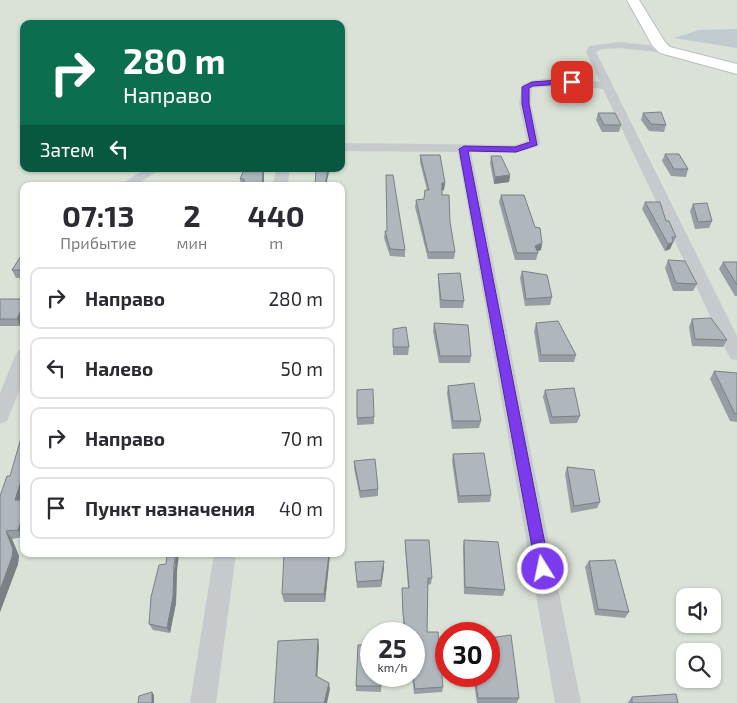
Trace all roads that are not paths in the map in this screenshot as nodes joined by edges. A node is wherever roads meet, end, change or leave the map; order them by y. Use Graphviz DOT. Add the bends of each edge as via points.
graph roads {
  1 [pos="633,0"];
  2 [pos="662,47"];
  3 [pos="737,69"];
  4 [pos="607,86"];
  5 [pos="345,147"];
  6 [pos="464,149"];
  7 [pos="149,172"];
  8 [pos="132,182"];
  9 [pos="737,354"];
  10 [pos="20,366"];
  11 [pos="0,416"];
  12 [pos="225,557"];
  13 [pos="203,703"];
  14 [pos="568,703"];
  1 -- 2 [label="street"];
  2 -- 3 [label="street"];
  2 -- 4 [label="street" via="618,45 593,48 591,52"];
  4 -- 6 [label="street" via="572,82 532,84 526,87 525,104 534,143 516,149"];
  4 -- 9 [label="street"];
  5 -- 6 [label="street"];
  6 -- 14 [label="street"];
  7 -- 8 [label="street"];
  10 -- 11 [label="street"];
  12 -- 13 [label="street"];
}
